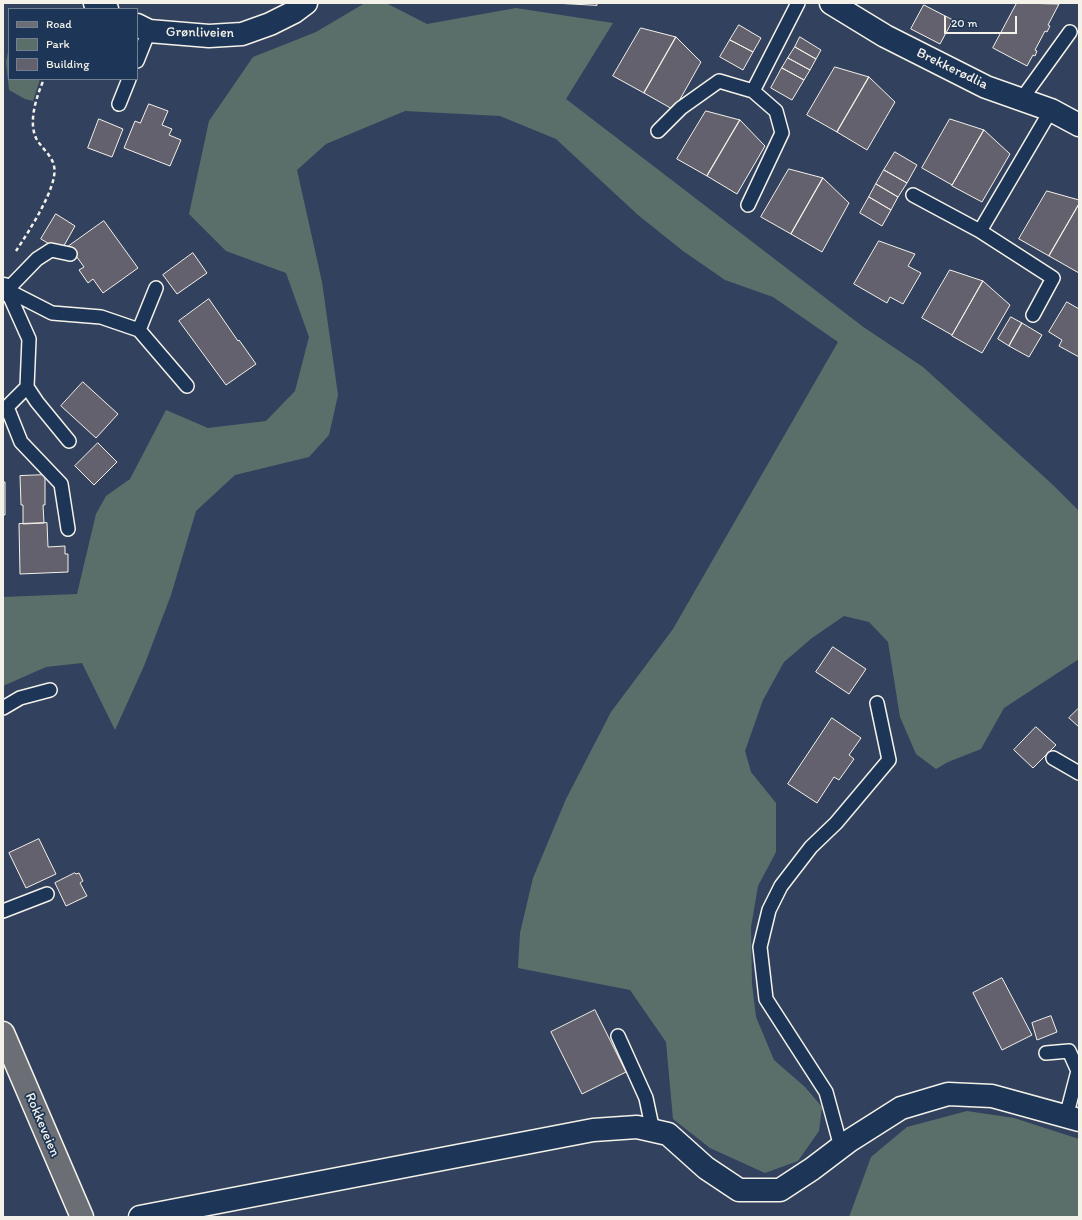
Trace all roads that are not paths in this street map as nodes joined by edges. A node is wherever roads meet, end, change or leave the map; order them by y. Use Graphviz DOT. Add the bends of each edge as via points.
graph roads {
  1 [pos="95,3"];
  2 [pos="306,3"];
  3 [pos="798,3"];
  4 [pos="831,3"];
  5 [pos="105,8"];
  6 [pos="143,28"];
  7 [pos="1070,32"];
  8 [pos="138,56"];
  9 [pos="129,80"];
  10 [pos="753,91"];
  11 [pos="1021,100"];
  12 [pos="119,104"];
  13 [pos="1051,110"];
  14 [pos="1079,125"];
  15 [pos="658,131"];
  16 [pos="913,195"];
  17 [pos="748,205"];
  18 [pos="980,231"];
  19 [pos="70,254"];
  20 [pos="156,288"];
  21 [pos="5,289"];
  22 [pos="1033,315"];
  23 [pos="139,330"];
  24 [pos="187,386"];
  25 [pos="27,387"];
  26 [pos="4,408"];
  27 [pos="69,441"];
  28 [pos="68,529"];
  29 [pos="50,690"];
  30 [pos="877,703"];
  31 [pos="3,708"];
  32 [pos="1053,758"];
  33 [pos="1079,773"];
  34 [pos="47,894"];
  35 [pos="3,912"];
  36 [pos="3,1033"];
  37 [pos="618,1036"];
  38 [pos="1046,1053"];
  39 [pos="1072,1119"];
  40 [pos="653,1131"];
  41 [pos="841,1147"];
  42 [pos="82,1217"];
  43 [pos="140,1217"];
  1 -- 5 [label="street"];
  2 -- 6 [label="street, Grønliveien" via="270,24 242,34 209,36"];
  3 -- 10 [label="lane"];
  4 -- 11 [label="street, Brekkerødlia" via="885,36 986,87"];
  6 -- 8 [label="lane"];
  7 -- 11 [label="lane"];
  9 -- 12 [label="lane"];
  10 -- 15 [label="lane" via="719,81 681,108"];
  10 -- 17 [label="lane" via="776,110 782,133"];
  11 -- 13 [label="street, Brekkerødlia"];
  13 -- 14 [label="street, Brekkerødlia"];
  13 -- 18 [label="lane"];
  16 -- 18 [label="lane"];
  18 -- 22 [label="lane" via="1053,278"];
  19 -- 21 [label="lane" via="51,250 37,259"];
  20 -- 23 [label="lane"];
  21 -- 23 [label="lane" via="52,313 101,317"];
  21 -- 25 [label="lane" via="29,339"];
  23 -- 24 [label="lane"];
  25 -- 26 [label="lane"];
  25 -- 27 [label="lane"];
  26 -- 28 [label="lane" via="21,442 61,484"];
  29 -- 31 [label="lane" via="20,698"];
  30 -- 41 [label="lane" via="890,760 811,847 781,886 769,910 760,947 766,999 826,1092"];
  32 -- 33 [label="lane"];
  34 -- 35 [label="lane"];
  36 -- 42 [label="main road, Rokkeveien"];
  37 -- 40 [label="lane" via="646,1098"];
  38 -- 39 [label="lane" via="1069,1051 1078,1071"];
  39 -- 41 [label="street" via="992,1096 948,1094 902,1108"];
  40 -- 41 [label="street" via="668,1134 706,1168 739,1190 780,1190"];
  40 -- 43 [label="street" via="637,1127 593,1130"];
}
